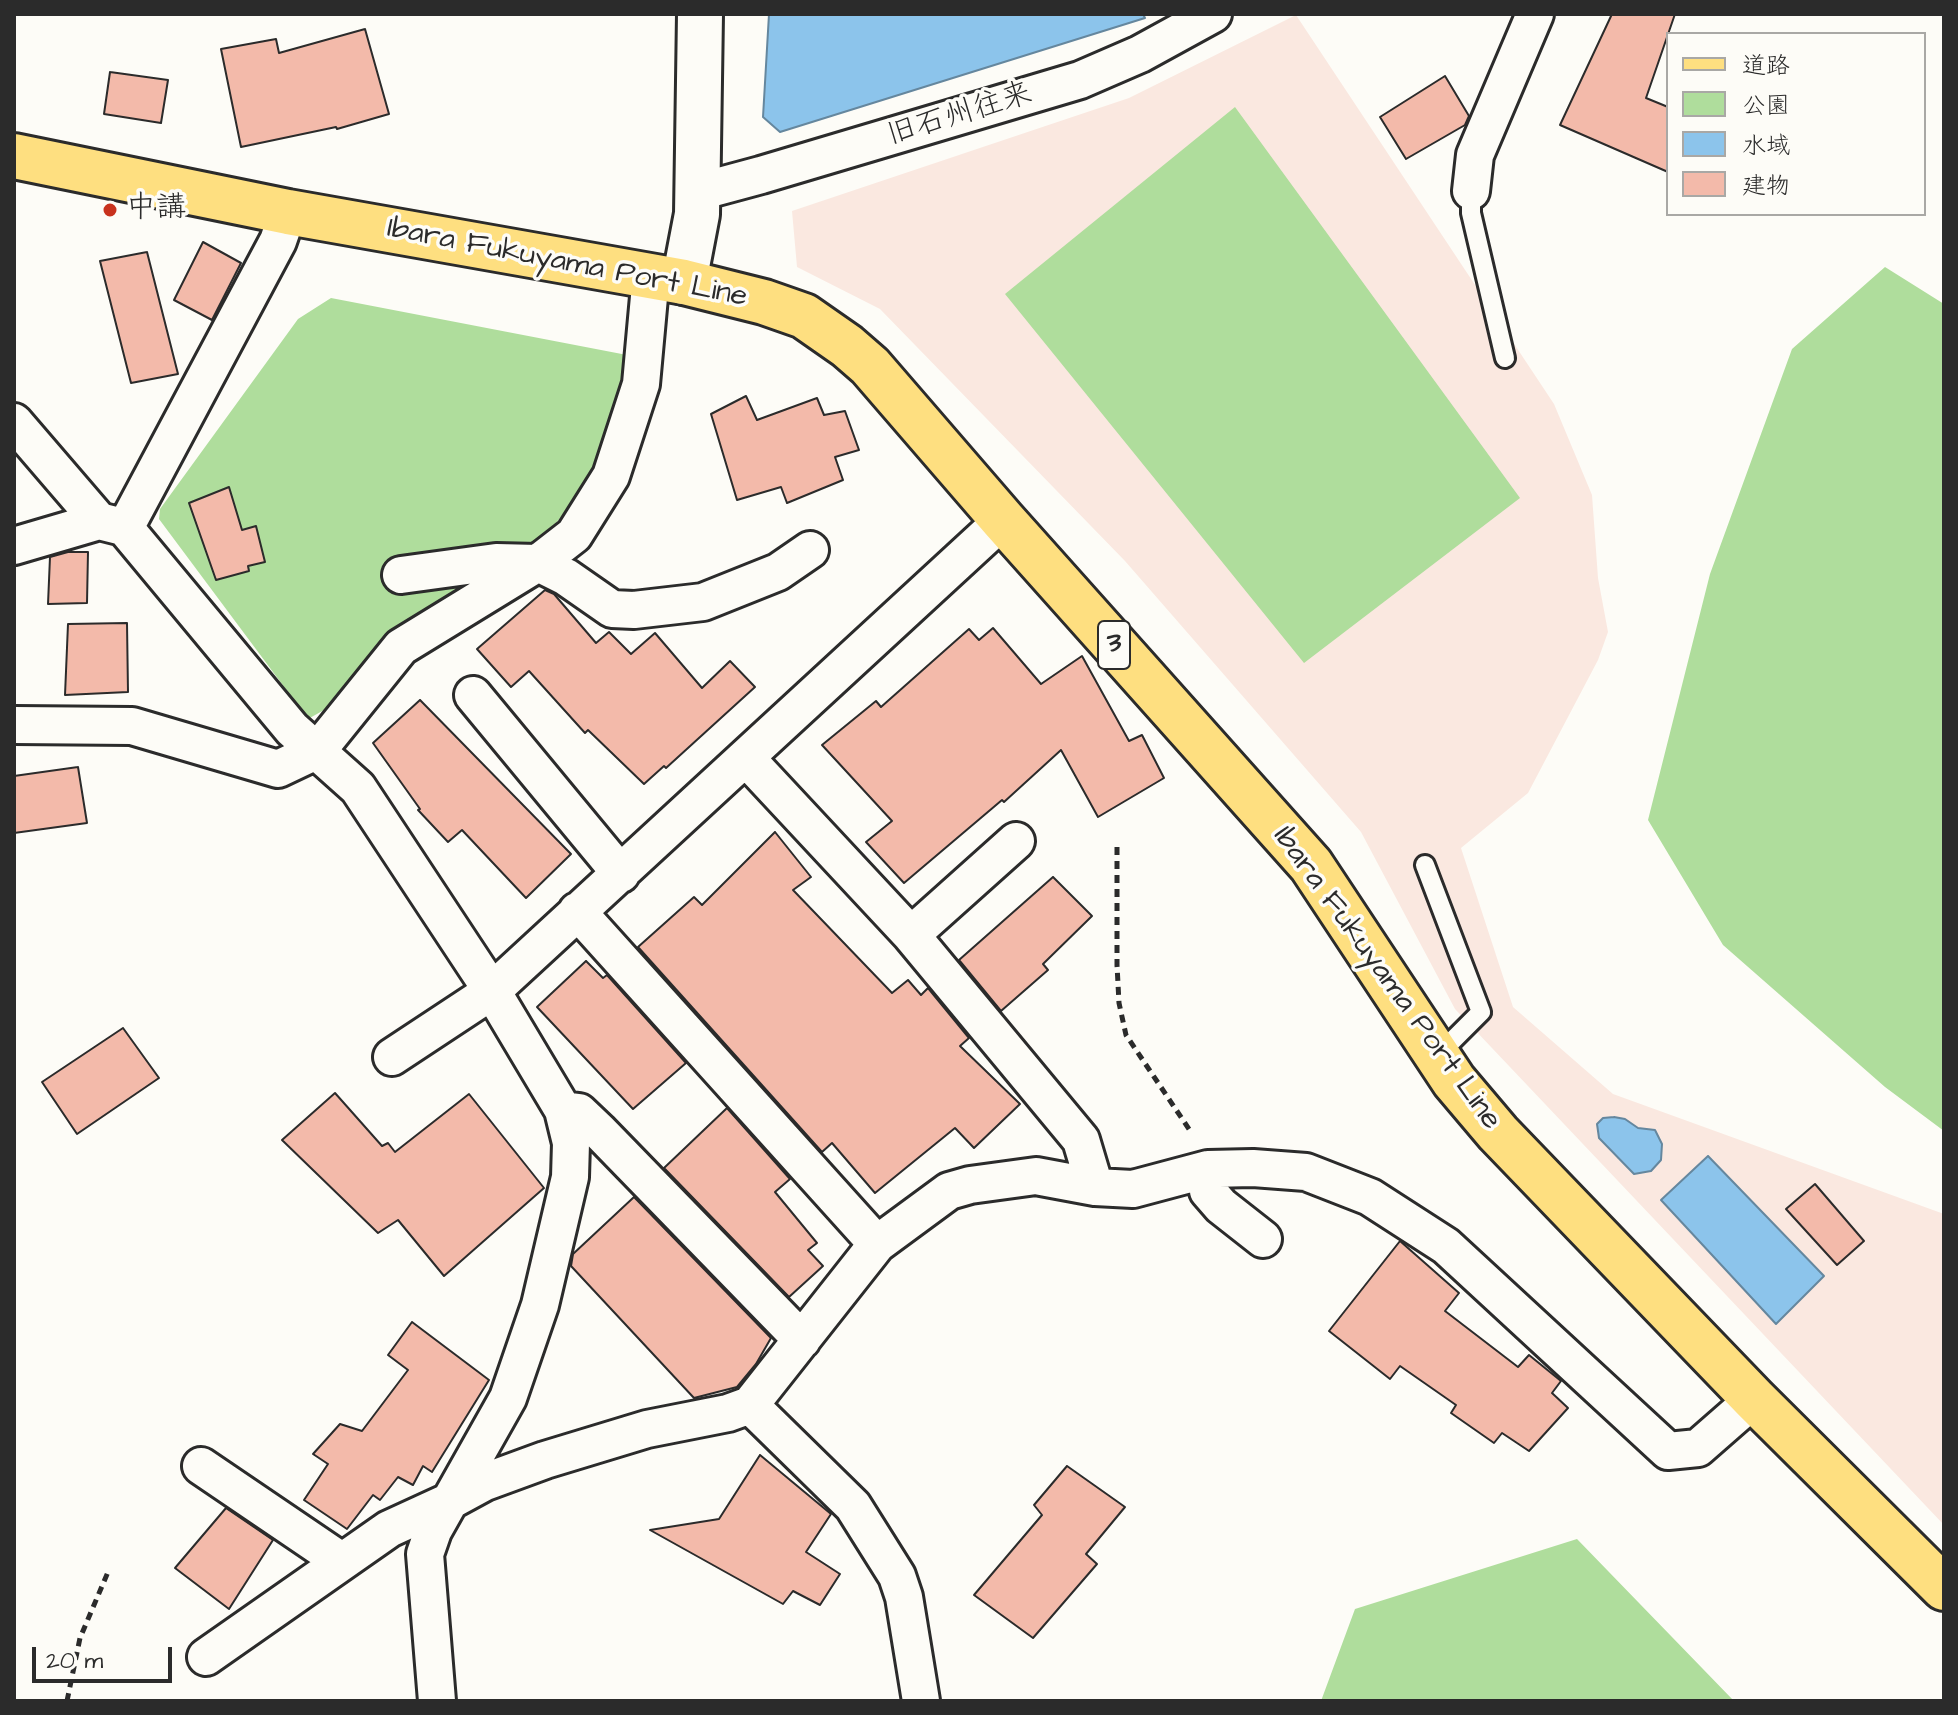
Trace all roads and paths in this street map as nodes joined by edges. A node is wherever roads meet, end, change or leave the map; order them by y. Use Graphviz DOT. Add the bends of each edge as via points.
graph roads {
  1 [pos="700,14"];
  2 [pos="1535,14"];
  3 [pos="1196,18"];
  4 [pos="14,156"];
  5 [pos="1471,191"];
  6 [pos="698,192"];
  7 [pos="288,212"];
  8 [pos="667,279"];
  9 [pos="1505,358"];
  10 [pos="14,422"];
  11 [pos="1003,520"];
  12 [pos="112,524"];
  13 [pos="14,546"];
  14 [pos="810,550"];
  15 [pos="538,563"];
  16 [pos="401,575"];
  17 [pos="473,695"];
  18 [pos="14,725"];
  19 [pos="318,750"];
  20 [pos="746,758"];
  21 [pos="1016,841"];
  22 [pos="1117,847"];
  23 [pos="1425,865"];
  24 [pos="621,874"];
  25 [pos="577,911"];
  26 [pos="911,935"];
  27 [pos="492,991"];
  28 [pos="1437,1056"];
  29 [pos="392,1057"];
  30 [pos="563,1110"];
  31 [pos="1208,1169"];
  32 [pos="1095,1187"];
  33 [pos="1263,1239"];
  34 [pos="877,1244"];
  35 [pos="802,1340"];
  36 [pos="1754,1399"];
  37 [pos="750,1405"];
  38 [pos="201,1466"];
  39 [pos="450,1501"];
  40 [pos="341,1561"];
  41 [pos="108,1572"];
  42 [pos="1944,1588"];
  43 [pos="206,1657"];
  44 [pos="67,1701"];
  45 [pos="437,1701"];
  46 [pos="921,1701"];
  1 -- 6 [label="street"];
  2 -- 5 [label="street" via="1475,155"];
  3 -- 6 [label="street, 旧石州往来" via="1140,54 1080,80"];
  4 -- 7 [label="main road, Ibara Fukuyama Port Line / 3"];
  5 -- 9 [label="lane" via="1471,213"];
  6 -- 8 [label="street" via="695,233"];
  7 -- 8 [label="main road, Ibara Fukuyama Port Line / 3"];
  7 -- 12 [label="street" via="278,241"];
  8 -- 11 [label="main road, Ibara Fukuyama Port Line / 3" via="804,316 847,346"];
  8 -- 15 [label="street" via="611,476 574,535"];
  10 -- 12 [label="street"];
  11 -- 20 [label="street"];
  11 -- 28 [label="main road, Ibara Fukuyama Port Line / 3" via="1311,865"];
  12 -- 13 [label="street"];
  12 -- 19 [label="street" via="292,729"];
  14 -- 15 [label="street" via="778,572 703,602 634,610 612,609"];
  15 -- 16 [label="street" via="496,562"];
  15 -- 19 [label="street" via="401,647"];
  17 -- 24 [label="street"];
  18 -- 19 [label="street" via="132,726 278,769"];
  19 -- 27 [label="street" via="358,788"];
  20 -- 24 [label="street"];
  20 -- 26 [label="street"];
  21 -- 26 [label="street"];
  22 -- 31 [label="path" via="1117,965 1126,1035 1197,1142"];
  23 -- 28 [label="lane" via="1481,1012"];
  24 -- 25 [label="street"];
  25 -- 27 [label="street"];
  25 -- 34 [label="street"];
  26 -- 32 [label="street" via="1081,1140"];
  27 -- 29 [label="street"];
  27 -- 30 [label="street"];
  28 -- 36 [label="main road, Ibara Fukuyama Port Line / 3" via="1498,1133"];
  30 -- 35 [label="street" via="579,1112"];
  30 -- 39 [label="street" via="571,1143 570,1177 540,1305 508,1398"];
  31 -- 32 [label="street" via="1133,1189"];
  31 -- 33 [label="street" via="1208,1191"];
  31 -- 36 [label="street" via="1306,1172 1370,1197 1446,1246 1668,1451 1698,1448"];
  32 -- 34 [label="street" via="1036,1176 970,1185 949,1191"];
  34 -- 35 [label="street"];
  35 -- 37 [label="street"];
  36 -- 42 [label="main road, Ibara Fukuyama Port Line / 3"];
  37 -- 39 [label="street" via="545,1460"];
  37 -- 46 [label="street" via="853,1506 897,1576"];
  38 -- 40 [label="street"];
  39 -- 40 [label="street" via="412,1517"];
  39 -- 45 [label="street" via="425,1554"];
  40 -- 43 [label="street"];
  41 -- 44 [label="path" via="80,1638"];
}
